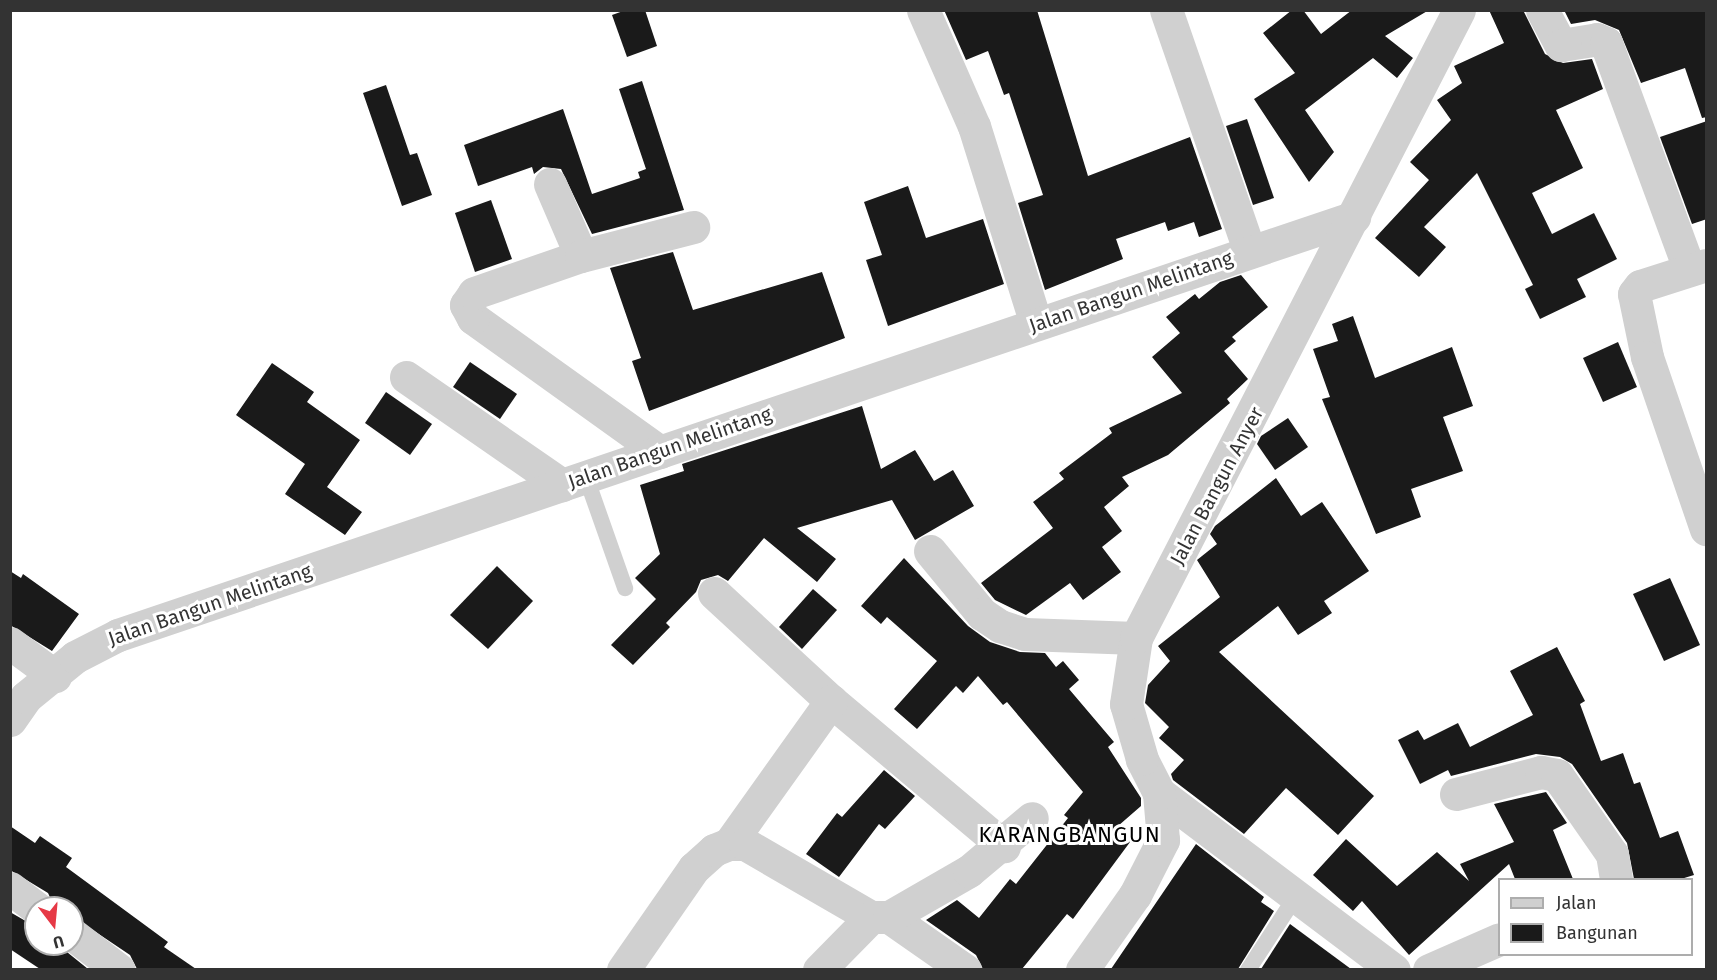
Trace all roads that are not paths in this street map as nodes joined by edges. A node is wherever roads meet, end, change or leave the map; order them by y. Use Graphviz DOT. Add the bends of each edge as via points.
graph roads {
  1 [pos="923,10"];
  2 [pos="1166,10"];
  3 [pos="1459,10"];
  4 [pos="1542,10"];
  5 [pos="550,184"];
  6 [pos="1354,217"];
  7 [pos="693,227"];
  8 [pos="1250,252"];
  9 [pos="581,256"];
  10 [pos="1698,267"];
  11 [pos="1036,324"];
  12 [pos="406,377"];
  13 [pos="660,452"];
  14 [pos="574,481"];
  15 [pos="1707,529"];
  16 [pos="930,551"];
  17 [pos="625,588"];
  18 [pos="714,593"];
  19 [pos="1136,638"];
  20 [pos="10,643"];
  21 [pos="55,676"];
  22 [pos="831,701"];
  23 [pos="10,720"];
  24 [pos="1159,793"];
  25 [pos="1456,794"];
  26 [pos="1032,818"];
  27 [pos="729,844"];
  28 [pos="1004,846"];
  29 [pos="1616,878"];
  30 [pos="10,888"];
  31 [pos="1296,896"];
  32 [pos="24,898"];
  33 [pos="880,917"];
  34 [pos="1498,940"];
  35 [pos="84,943"];
  36 [pos="119,969"];
  37 [pos="623,969"];
  38 [pos="819,969"];
  39 [pos="965,969"];
  40 [pos="1082,969"];
  41 [pos="1248,969"];
  42 [pos="1394,969"];
  43 [pos="1429,969"];
  1 -- 11 [label="street" via="974,126"];
  2 -- 8 [label="street"];
  3 -- 6 [label="street, Jalan Bangun Anyer"];
  4 -- 10 [label="street" via="1561,45 1597,39 1606,43"];
  5 -- 9 [label="street"];
  6 -- 8 [label="street, Jalan Bangun Melintang"];
  6 -- 19 [label="street, Jalan Bangun Anyer"];
  7 -- 9 [label="street"];
  8 -- 11 [label="street, Jalan Bangun Melintang"];
  9 -- 13 [label="street" via="474,293 468,299 468,312"];
  10 -- 15 [label="street" via="1640,286 1634,294 1647,357"];
  11 -- 13 [label="street, Jalan Bangun Melintang"];
  12 -- 14 [label="street"];
  13 -- 14 [label="street, Jalan Bangun Melintang"];
  14 -- 17 [label="lane"];
  14 -- 21 [label="street, Jalan Bangun Melintang" via="118,635 75,657"];
  16 -- 19 [label="street" via="982,614 1000,626 1025,634"];
  18 -- 22 [label="street"];
  19 -- 24 [label="street, Jalan Bangun Anyer" via="1126,704 1142,759"];
  20 -- 21 [label="street"];
  21 -- 23 [label="street, Jalan Bangun Melintang" via="26,697"];
  22 -- 27 [label="street"];
  22 -- 28 [label="street"];
  24 -- 31 [label="street"];
  24 -- 40 [label="street, Jalan Bangun Anyer" via="1163,840 1135,896"];
  25 -- 29 [label="street" via="1541,772 1557,775 1612,854"];
  26 -- 28 [label="street"];
  27 -- 33 [label="street" via="745,844"];
  27 -- 37 [label="street" via="714,850 694,868"];
  28 -- 33 [label="street"];
  30 -- 32 [label="street"];
  31 -- 41 [label="lane"];
  31 -- 42 [label="street"];
  33 -- 38 [label="street"];
  33 -- 39 [label="street"];
  34 -- 43 [label="street"];
  35 -- 36 [label="street"];
}
